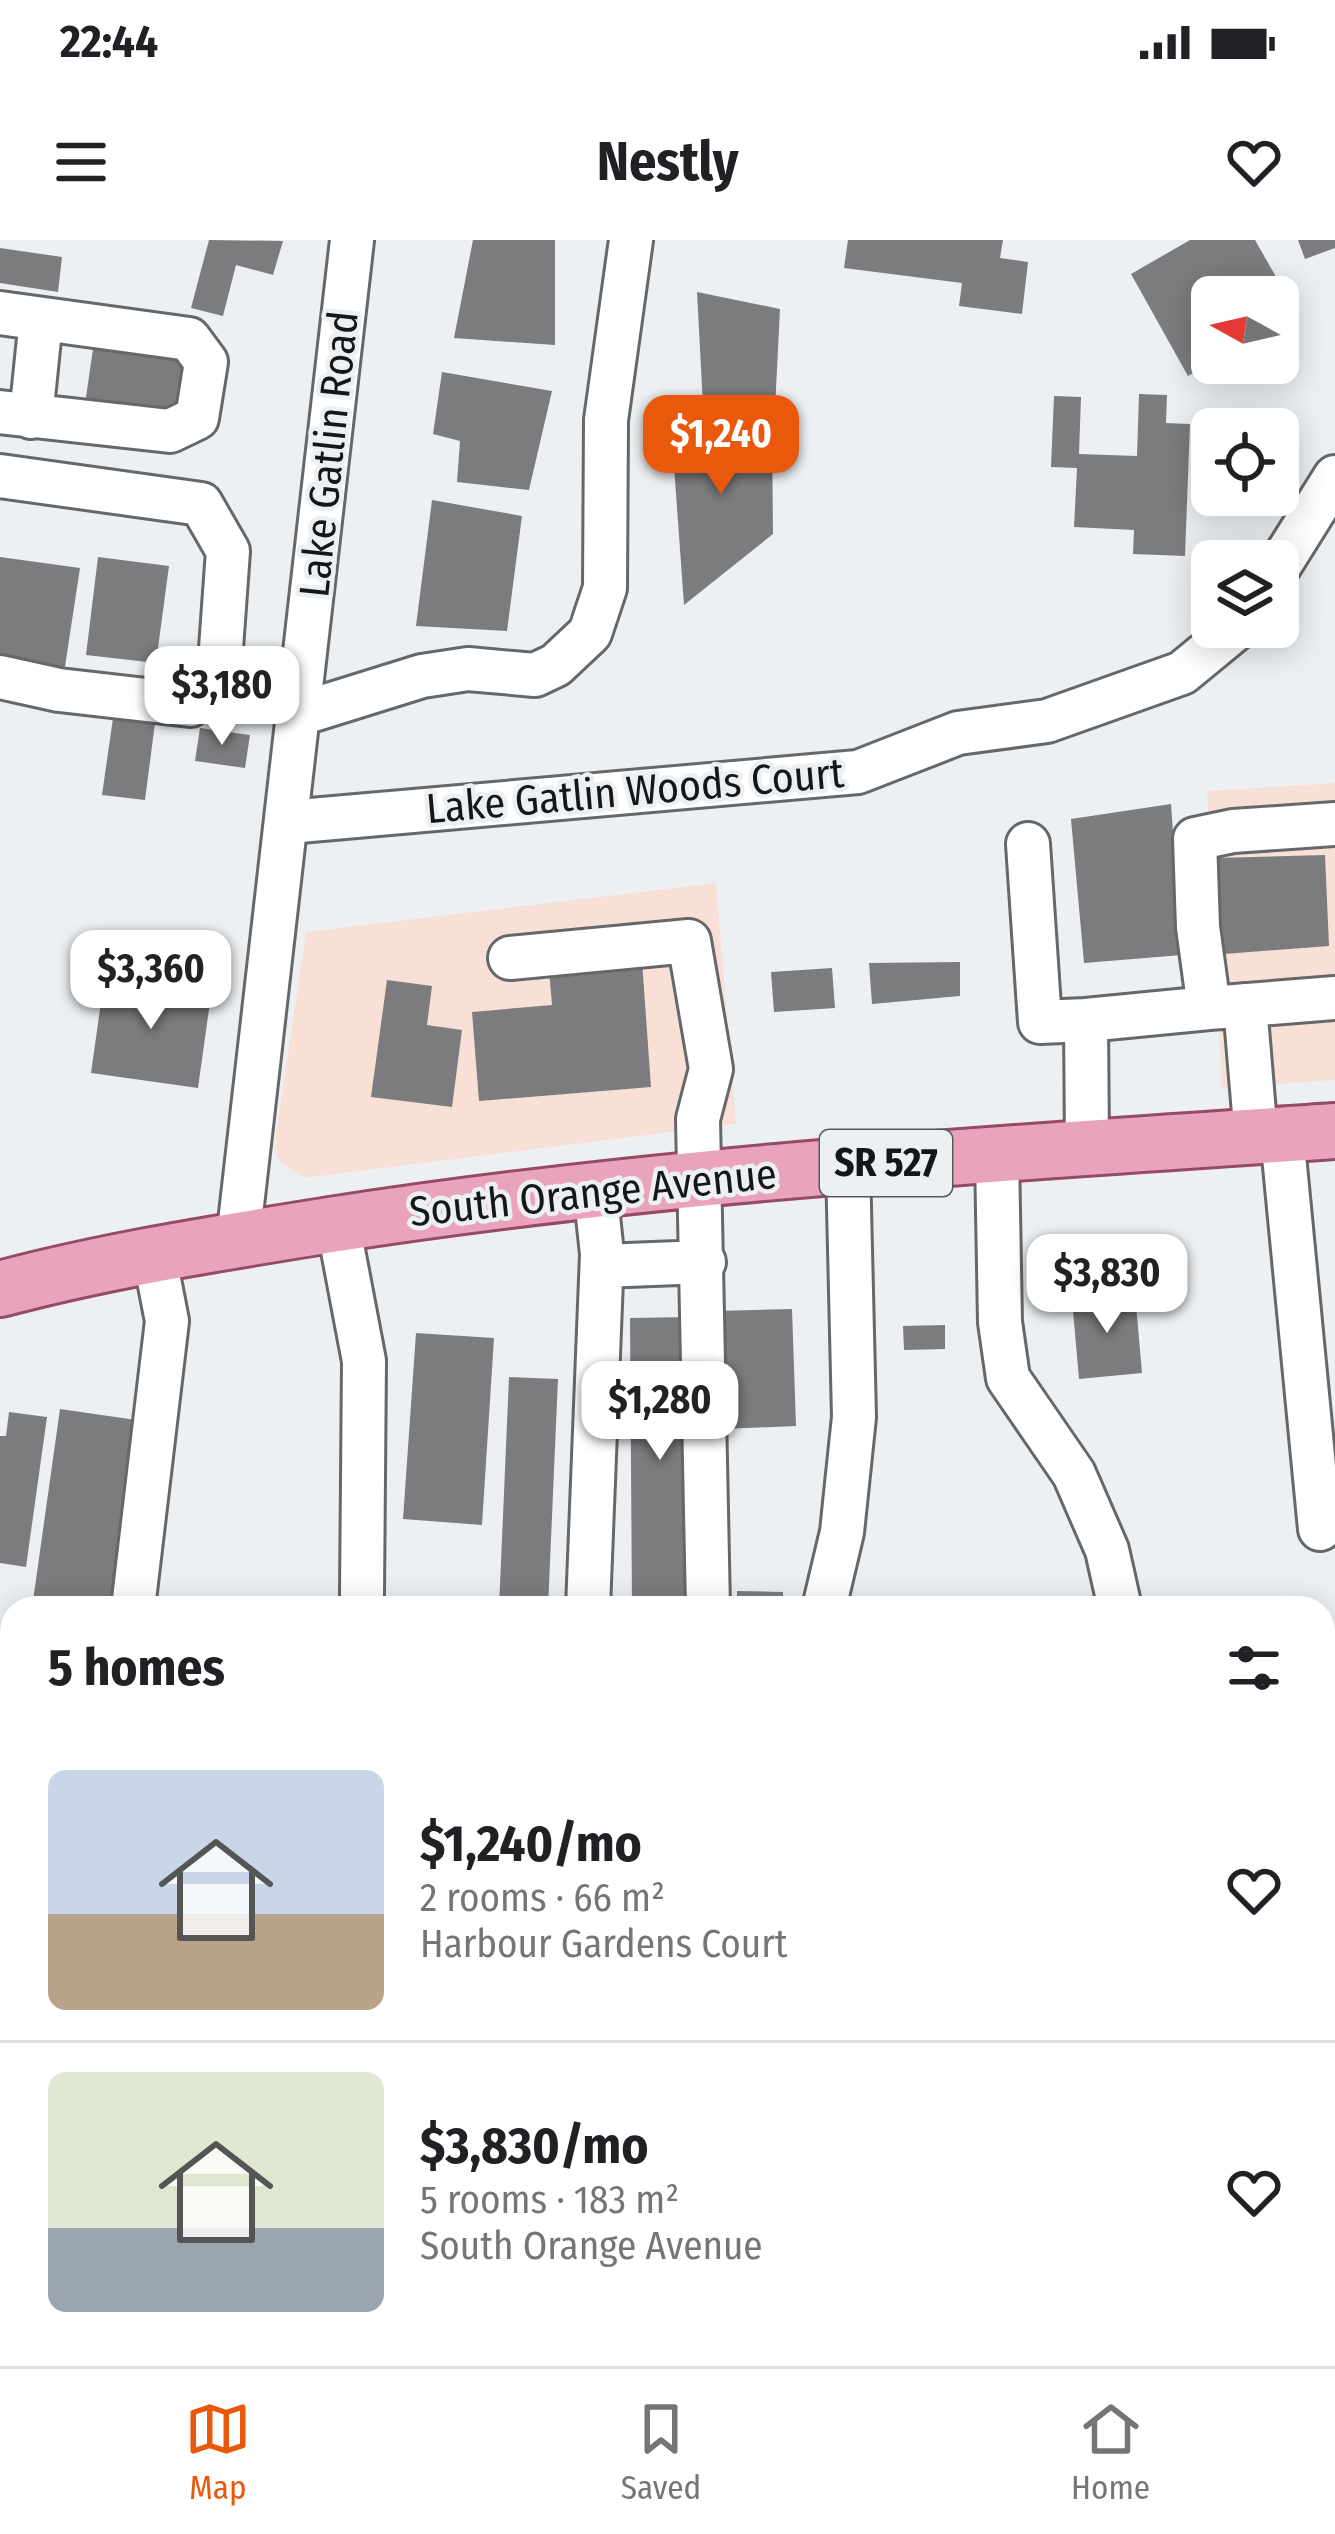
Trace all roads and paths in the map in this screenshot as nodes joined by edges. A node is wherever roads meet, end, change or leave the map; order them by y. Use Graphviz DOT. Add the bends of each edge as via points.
graph roads {
  1 [pos="352,240"];
  2 [pos="631,240"];
  3 [pos="20,316"];
  4 [pos="16,415"];
  5 [pos="0,476"];
  6 [pos="1335,478"];
  7 [pos="1296,540"];
  8 [pos="1212,648"];
  9 [pos="0,677"];
  10 [pos="300,714"];
  11 [pos="288,822"];
  12 [pos="1335,824"];
  13 [pos="1028,844"];
  14 [pos="510,958"];
  15 [pos="1335,998"];
  16 [pos="1227,1007"];
  17 [pos="1086,1020"];
  18 [pos="1291,1134"];
  19 [pos="1088,1148"];
  20 [pos="997,1155"];
  21 [pos="848,1166"];
  22 [pos="699,1178"];
  23 [pos="595,1189"];
  24 [pos="338,1224"];
  25 [pos="238,1240"];
  26 [pos="154,1255"];
  27 [pos="704,1262"];
  28 [pos="602,1266"];
  29 [pos="0,1289"];
  30 [pos="1319,1350"];
  31 [pos="1320,1529"];
  32 [pos="362,1594"];
  33 [pos="134,1596"];
  34 [pos="588,1596"];
  35 [pos="708,1596"];
  36 [pos="827,1596"];
  37 [pos="1117,1596"];
  1 -- 10 [label="street, Lake Gatlin Road"];
  2 -- 10 [label="street" via="606,420 605,588 590,633 535,675 422,676"];
  3 -- 4 [label="street"];
  3 -- 4 [label="street" via="189,339 206,362 197,418 170,431"];
  5 -- 9 [label="street" via="201,504 228,551 220,662 190,705"];
  6 -- 7 [label="street"];
  8 -- 11 [label="street, Lake Gatlin Woods Court" via="1182,673 1047,721 958,733 858,772"];
  10 -- 11 [label="street, Lake Gatlin Road"];
  11 -- 25 [label="street, Lake Gatlin Road"];
  12 -- 16 [label="street" via="1196,839 1198,927"];
  13 -- 17 [label="street" via="1040,1022"];
  14 -- 22 [label="street" via="689,941 711,1069 698,1119"];
  15 -- 16 [label="street"];
  16 -- 17 [label="street"];
  16 -- 18 [label="street"];
  17 -- 19 [label="street"];
  18 -- 19 [label="main road, South Orange Avenue / SR 527"];
  18 -- 30 [label="street"];
  19 -- 20 [label="main road, South Orange Avenue / SR 527"];
  20 -- 21 [label="main road, South Orange Avenue / SR 527"];
  20 -- 37 [label="street" via="1009,1378 1074,1474"];
  21 -- 22 [label="main road, South Orange Avenue / SR 527"];
  21 -- 36 [label="street" via="854,1417"];
  22 -- 23 [label="main road, South Orange Avenue / SR 527"];
  22 -- 27 [label="street"];
  23 -- 24 [label="main road, South Orange Avenue / SR 527"];
  23 -- 28 [label="street"];
  24 -- 25 [label="main road, South Orange Avenue / SR 527"];
  24 -- 32 [label="street" via="364,1361"];
  25 -- 26 [label="main road, South Orange Avenue / SR 527"];
  26 -- 29 [label="main road, South Orange Avenue / SR 527"];
  26 -- 33 [label="street" via="166,1321"];
  27 -- 28 [label="street"];
  27 -- 35 [label="street"];
  28 -- 34 [label="street"];
  30 -- 31 [label="street"];
}
